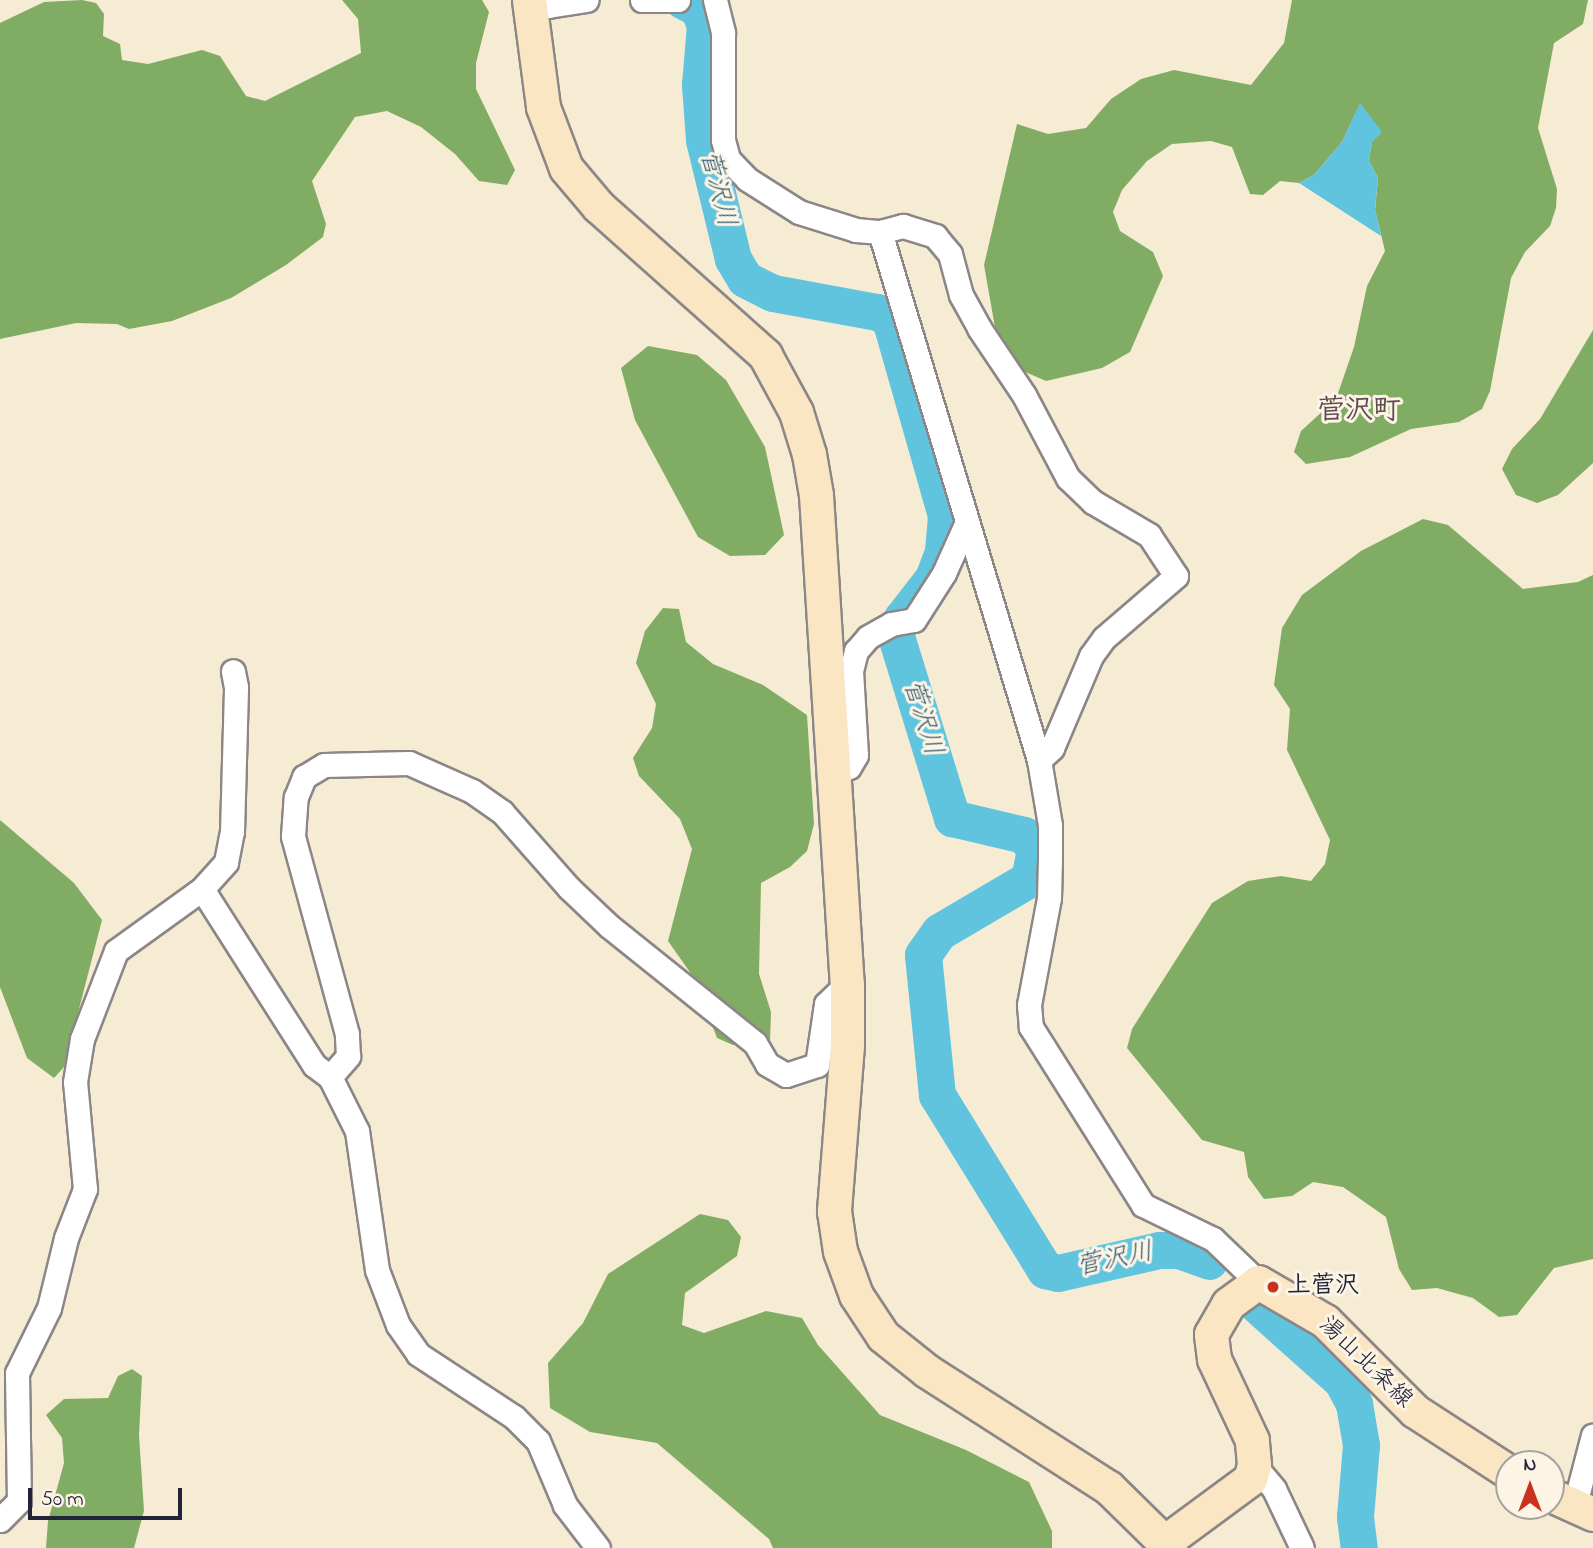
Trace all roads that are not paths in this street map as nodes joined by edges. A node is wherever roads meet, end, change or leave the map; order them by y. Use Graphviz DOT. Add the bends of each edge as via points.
graph roads {
  1 [pos="528,0"];
  2 [pos="587,0"];
  3 [pos="642,0"];
  4 [pos="715,0"];
  5 [pos="675,1"];
  6 [pos="880,232"];
  7 [pos="966,524"];
  8 [pos="233,671"];
  9 [pos="1039,760"];
  10 [pos="833,774"];
  11 [pos="202,889"];
  12 [pos="847,984"];
  13 [pos="330,1077"];
  14 [pos="1258,1282"];
  15 [pos="1593,1434"];
  16 [pos="1495,1463"];
  17 [pos="1254,1465"];
  18 [pos="1573,1506"];
  19 [pos="0,1520"];
  20 [pos="1168,1544"];
  21 [pos="598,1548"];
  22 [pos="1302,1548"];
  1 -- 2 [label="street" via="548,6"];
  1 -- 10 [label="street" via="543,107 566,167 598,206 742,330 765,355 796,412 816,495"];
  3 -- 5 [label="street"];
  4 -- 6 [label="street" via="723,33 722,128 728,159 747,179 799,212"];
  6 -- 7 [label="street"];
  6 -- 9 [label="street" via="903,226 935,236 950,254 961,295 1024,395 1068,478 1093,502 1149,535 1176,576 1104,638 1091,656 1052,748"];
  7 -- 9 [label="street"];
  7 -- 10 [label="street" via="921,611 868,637 856,652 851,671 856,755 849,767"];
  8 -- 11 [label="street" via="232,832 226,862"];
  9 -- 14 [label="street" via="1050,825 1049,898 1028,1005 1031,1027 1143,1205 1213,1239"];
  10 -- 12 [label="street"];
  11 -- 13 [label="street" via="314,1065"];
  11 -- 19 [label="street" via="116,951 82,1039 75,1083 86,1189 66,1238 49,1308 17,1373 19,1501"];
  12 -- 13 [label="street" via="827,1004 817,1065 786,1075 767,1064 755,1043 609,926 502,812 472,791 409,763 324,765 304,777 296,797 293,836 347,1034 348,1056"];
  12 -- 20 [label="street" via="834,1211 840,1251 856,1296 883,1336 928,1371 1108,1487"];
  13 -- 21 [label="street" via="357,1131 377,1270 398,1325 418,1354 514,1417 538,1441 565,1505"];
  14 -- 16 [label="street, 湯山北条線" via="1325,1321 1415,1411"];
  14 -- 17 [label="street" via="1228,1304 1211,1334 1214,1359 1252,1440"];
  15 -- 18 [label="street"];
  17 -- 20 [label="street" via="1239,1490"];
  17 -- 22 [label="street" via="1273,1489"];
}
